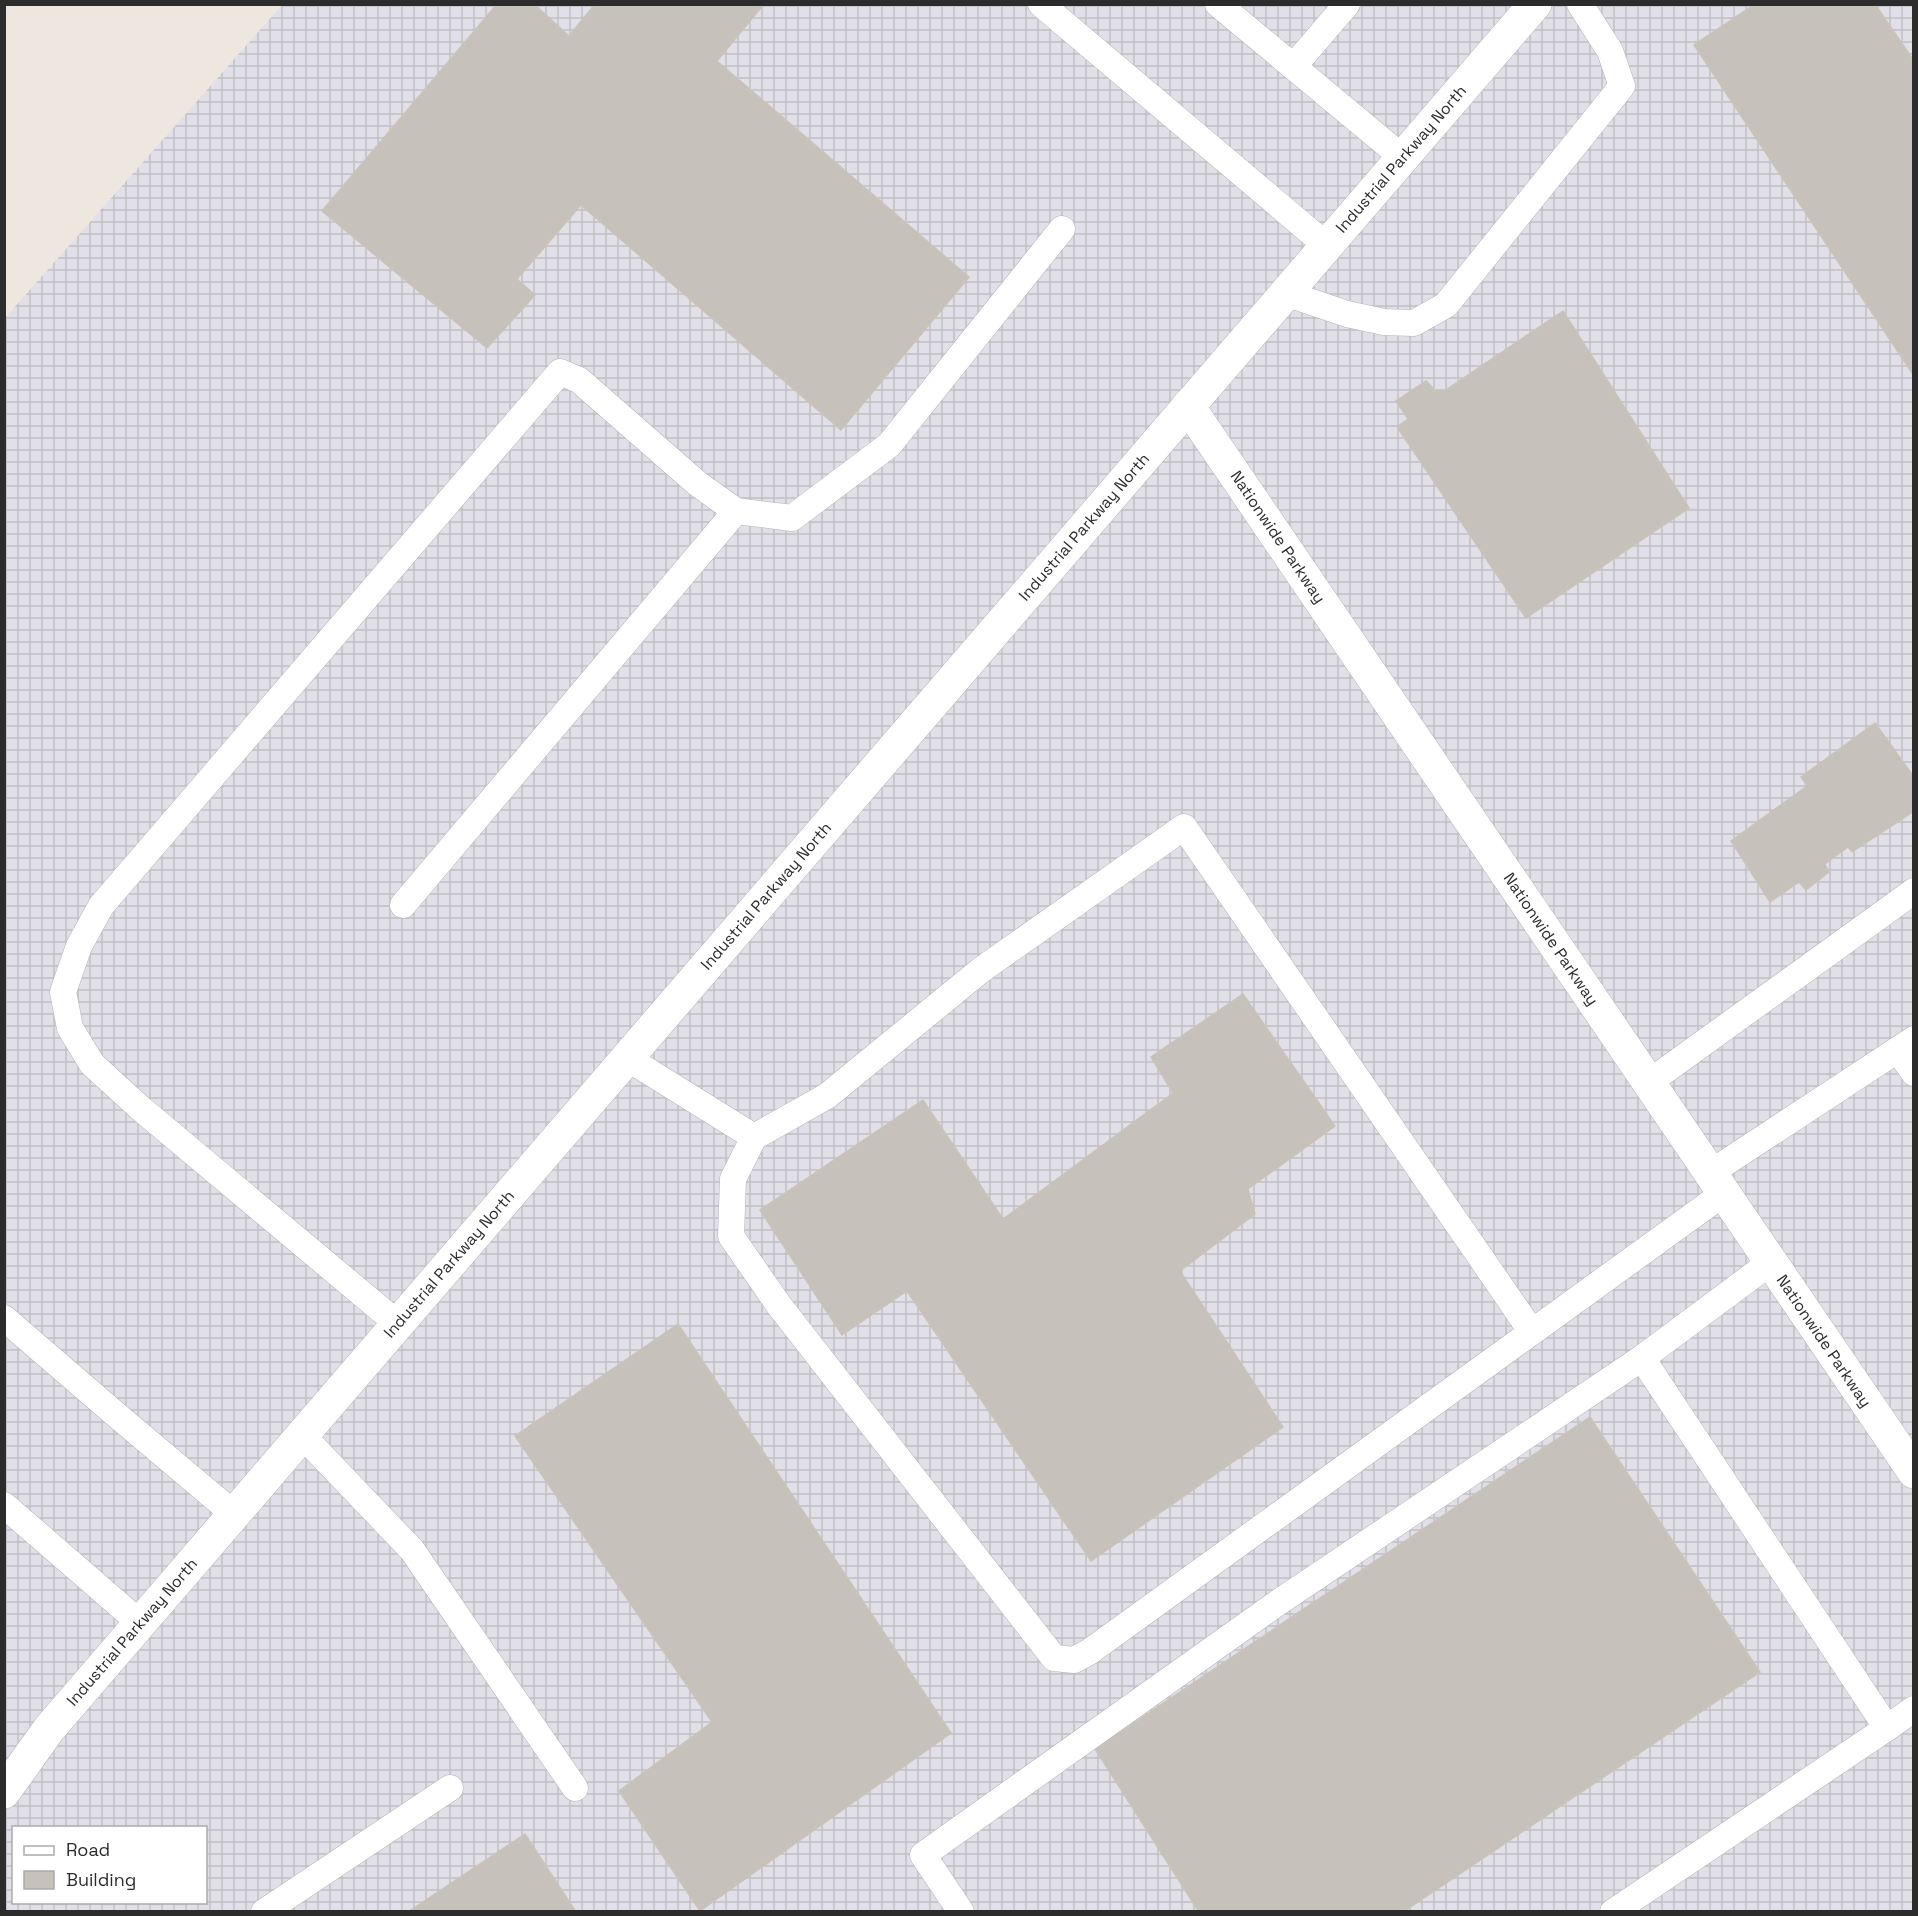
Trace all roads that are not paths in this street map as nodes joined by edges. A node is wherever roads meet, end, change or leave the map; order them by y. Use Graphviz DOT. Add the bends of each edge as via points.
graph roads {
  1 [pos="1041,4"];
  2 [pos="1218,4"];
  3 [pos="1347,4"];
  4 [pos="1534,4"];
  5 [pos="1580,4"];
  6 [pos="1293,67"];
  7 [pos="1402,158"];
  8 [pos="1062,230"];
  9 [pos="1326,245"];
  10 [pos="1285,293"];
  11 [pos="1188,406"];
  12 [pos="736,511"];
  13 [pos="1914,891"];
  14 [pos="403,905"];
  15 [pos="1906,1044"];
  16 [pos="627,1058"];
  17 [pos="1914,1073"];
  18 [pos="1648,1083"];
  19 [pos="754,1137"];
  20 [pos="1717,1183"];
  21 [pos="1771,1262"];
  22 [pos="4,1318"];
  23 [pos="398,1324"];
  24 [pos="1532,1332"];
  25 [pos="1642,1358"];
  26 [pos="302,1435"];
  27 [pos="1914,1472"];
  28 [pos="4,1505"];
  29 [pos="234,1514"];
  30 [pos="140,1623"];
  31 [pos="1914,1708"];
  32 [pos="1887,1728"];
  33 [pos="450,1788"];
  34 [pos="575,1788"];
  35 [pos="4,1791"];
  36 [pos="264,1911"];
  37 [pos="961,1911"];
  38 [pos="1613,1911"];
  1 -- 9 [label="lane"];
  2 -- 6 [label="lane"];
  3 -- 6 [label="lane"];
  4 -- 7 [label="street, Industrial Parkway North"];
  5 -- 10 [label="lane" via="1610,51 1622,86 1446,305 1414,323 1384,322"];
  6 -- 7 [label="lane"];
  7 -- 9 [label="street, Industrial Parkway North"];
  8 -- 12 [label="lane" via="889,445 792,518"];
  9 -- 10 [label="street, Industrial Parkway North"];
  10 -- 11 [label="street, Industrial Parkway North"];
  11 -- 16 [label="street, Industrial Parkway North"];
  11 -- 18 [label="street, Nationwide Parkway"];
  12 -- 14 [label="lane"];
  12 -- 23 [label="lane" via="698,484 579,380 560,372 101,906 80,946 63,992 70,1028 92,1064"];
  13 -- 18 [label="lane"];
  15 -- 17 [label="lane"];
  15 -- 20 [label="lane"];
  16 -- 19 [label="lane"];
  16 -- 23 [label="street, Industrial Parkway North"];
  18 -- 20 [label="street, Nationwide Parkway"];
  19 -- 24 [label="lane" via="827,1096 981,970 1184,827"];
  19 -- 24 [label="lane" via="733,1179 731,1236 777,1304 1054,1658 1074,1660 1089,1652"];
  20 -- 21 [label="street, Nationwide Parkway"];
  20 -- 24 [label="lane"];
  21 -- 25 [label="lane"];
  21 -- 27 [label="street, Nationwide Parkway"];
  22 -- 29 [label="lane"];
  23 -- 26 [label="street, Industrial Parkway North"];
  25 -- 32 [label="lane"];
  25 -- 37 [label="lane" via="1276,1604 923,1855"];
  26 -- 29 [label="street, Industrial Parkway North"];
  26 -- 34 [label="lane" via="412,1550"];
  28 -- 30 [label="lane"];
  29 -- 30 [label="street, Industrial Parkway North"];
  30 -- 35 [label="street, Industrial Parkway North" via="49,1729"];
  31 -- 32 [label="lane"];
  32 -- 38 [label="lane"];
  33 -- 36 [label="lane"];
}
